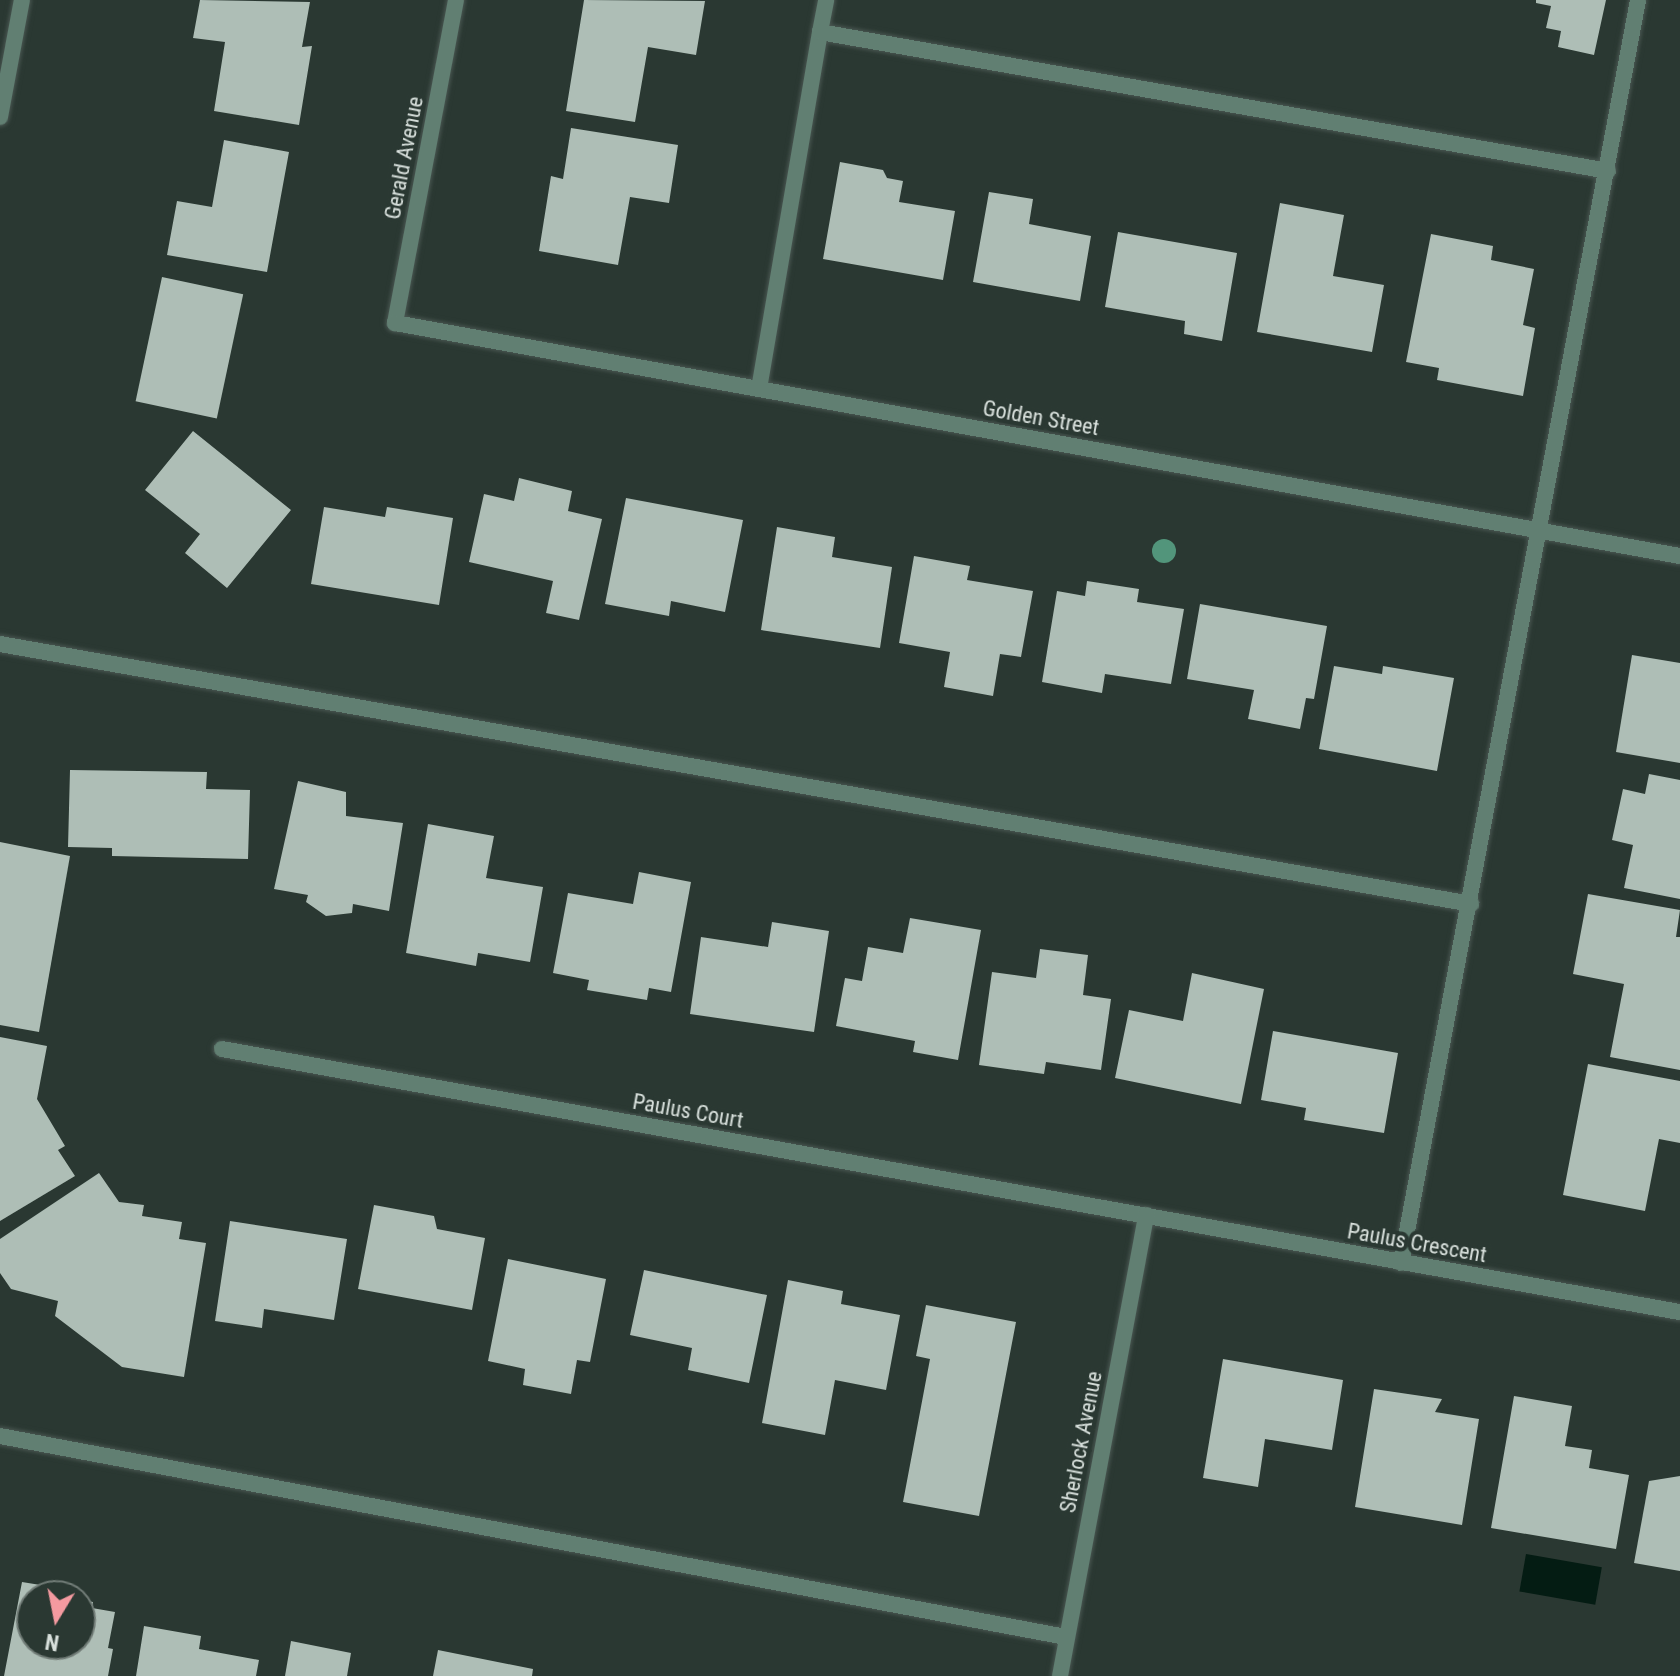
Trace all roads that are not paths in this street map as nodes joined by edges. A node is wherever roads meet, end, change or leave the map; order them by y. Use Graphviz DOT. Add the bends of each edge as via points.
graph roads {
  1 [pos="22,0"];
  2 [pos="456,0"];
  3 [pos="826,0"];
  4 [pos="1638,0"];
  5 [pos="820,32"];
  6 [pos="0,117"];
  7 [pos="1608,171"];
  8 [pos="395,323"];
  9 [pos="759,389"];
  10 [pos="1539,530"];
  11 [pos="1680,556"];
  12 [pos="0,644"];
  13 [pos="1471,904"];
  14 [pos="222,1049"];
  15 [pos="1146,1215"];
  16 [pos="1401,1263"];
  17 [pos="1680,1312"];
  18 [pos="0,1436"];
  19 [pos="1066,1637"];
  20 [pos="1060,1676"];
  1 -- 6 [label="street"];
  2 -- 8 [label="street, Gerald Avenue"];
  3 -- 5 [label="street"];
  4 -- 7 [label="street"];
  5 -- 7 [label="street"];
  5 -- 9 [label="street"];
  7 -- 10 [label="street"];
  8 -- 9 [label="street, Golden Street"];
  9 -- 10 [label="street, Golden Street"];
  10 -- 11 [label="street, Golden Street"];
  10 -- 13 [label="street"];
  12 -- 13 [label="street"];
  13 -- 16 [label="street"];
  14 -- 15 [label="street, Paulus Court"];
  15 -- 16 [label="street, Paulus Crescent"];
  15 -- 19 [label="street, Sherlock Avenue"];
  16 -- 17 [label="street, Paulus Crescent"];
  18 -- 19 [label="street"];
  19 -- 20 [label="street, Sherlock Avenue"];
}
